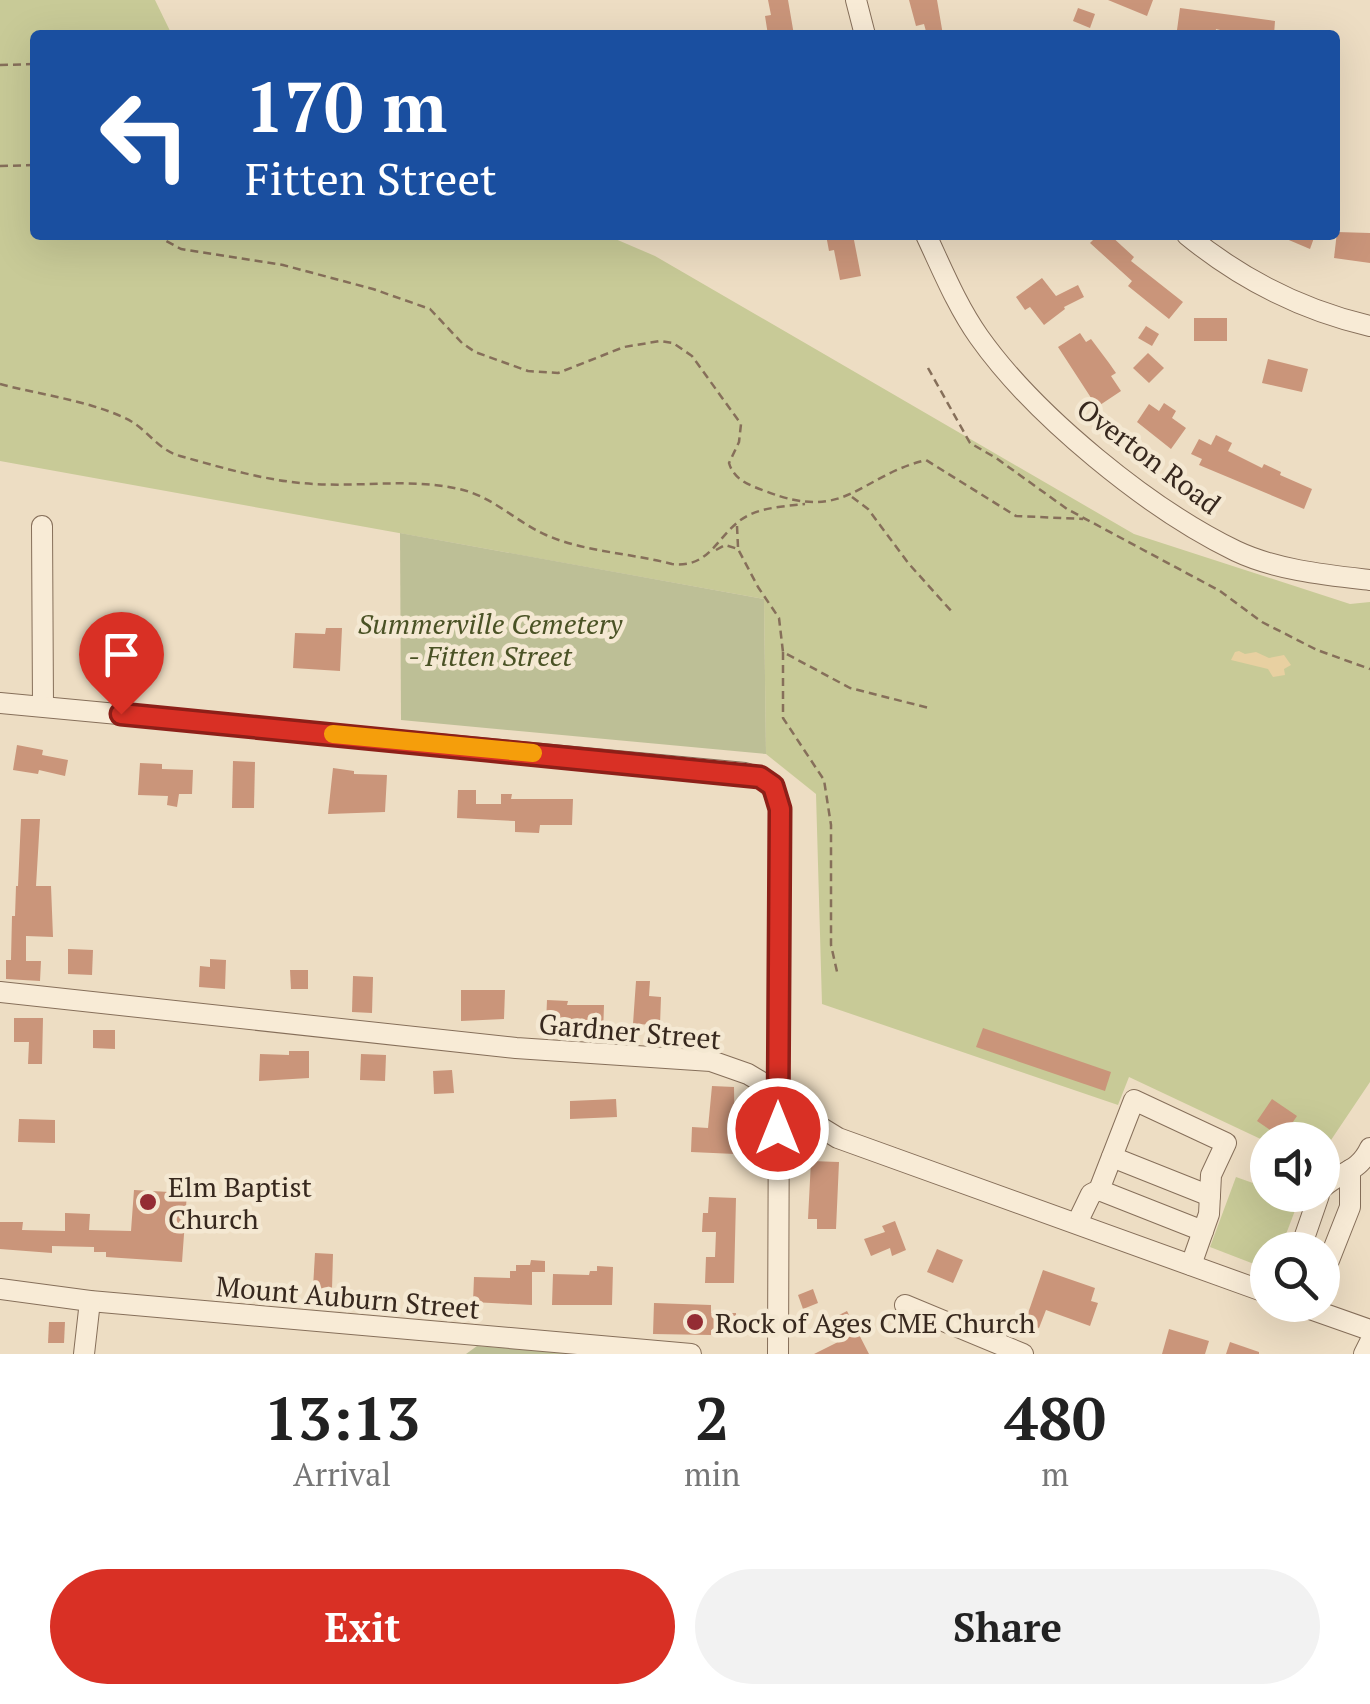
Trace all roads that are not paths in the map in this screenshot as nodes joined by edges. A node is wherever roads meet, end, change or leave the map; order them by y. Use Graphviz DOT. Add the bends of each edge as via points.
graph roads {
  1 [pos="856,0"];
  2 [pos="864,30"];
  3 [pos="929,240"];
  4 [pos="1193,240"];
  5 [pos="1370,326"];
  6 [pos="42,526"];
  7 [pos="1370,580"];
  8 [pos="0,703"];
  9 [pos="43,706"];
  10 [pos="0,992"];
  11 [pos="778,1092"];
  12 [pos="1370,1148"];
  13 [pos="1112,1157"];
  14 [pos="1340,1173"];
  15 [pos="1340,1183"];
  16 [pos="1099,1190"];
  17 [pos="1210,1196"];
  18 [pos="1360,1203"];
  19 [pos="1077,1223"];
  20 [pos="1203,1231"];
  21 [pos="1340,1242"];
  22 [pos="1191,1265"];
  23 [pos="1250,1286"];
  24 [pos="0,1289"];
  25 [pos="90,1301"];
  26 [pos="905,1305"];
  27 [pos="1340,1318"];
  28 [pos="1370,1330"];
  29 [pos="1370,1342"];
  30 [pos="458,1344"];
  31 [pos="84,1354"];
  32 [pos="691,1354"];
  33 [pos="778,1354"];
  34 [pos="1023,1354"];
  35 [pos="1364,1354"];
  1 -- 2 [label="street"];
  3 -- 7 [label="street, Overton Road" via="979,336 1072,438 1238,552"];
  4 -- 5 [label="street" via="1272,292"];
  6 -- 9 [label="street"];
  8 -- 9 [label="street"];
  9 -- 11 [label="street" via="760,777 773,786 780,809"];
  10 -- 11 [label="street, Gardner Street" via="516,1048 710,1061"];
  11 -- 19 [label="street, Gardner Street" via="838,1138"];
  11 -- 33 [label="street"];
  12 -- 14 [label="street" via="1362,1164"];
  13 -- 16 [label="street"];
  13 -- 17 [label="street"];
  13 -- 17 [label="street" via="1134,1100 1226,1144 1211,1175"];
  15 -- 18 [label="street"];
  16 -- 19 [label="street"];
  16 -- 20 [label="street"];
  17 -- 20 [label="street"];
  18 -- 21 [label="street"];
  19 -- 22 [label="street, Gardner Street"];
  20 -- 22 [label="street"];
  22 -- 23 [label="street, Gardner Street"];
  24 -- 25 [label="street, Mount Auburn Street"];
  25 -- 30 [label="street, Mount Auburn Street"];
  25 -- 31 [label="street"];
  26 -- 34 [label="street"];
  27 -- 28 [label="street"];
  29 -- 35 [label="street"];
  30 -- 32 [label="street, Mount Auburn Street"];
}
